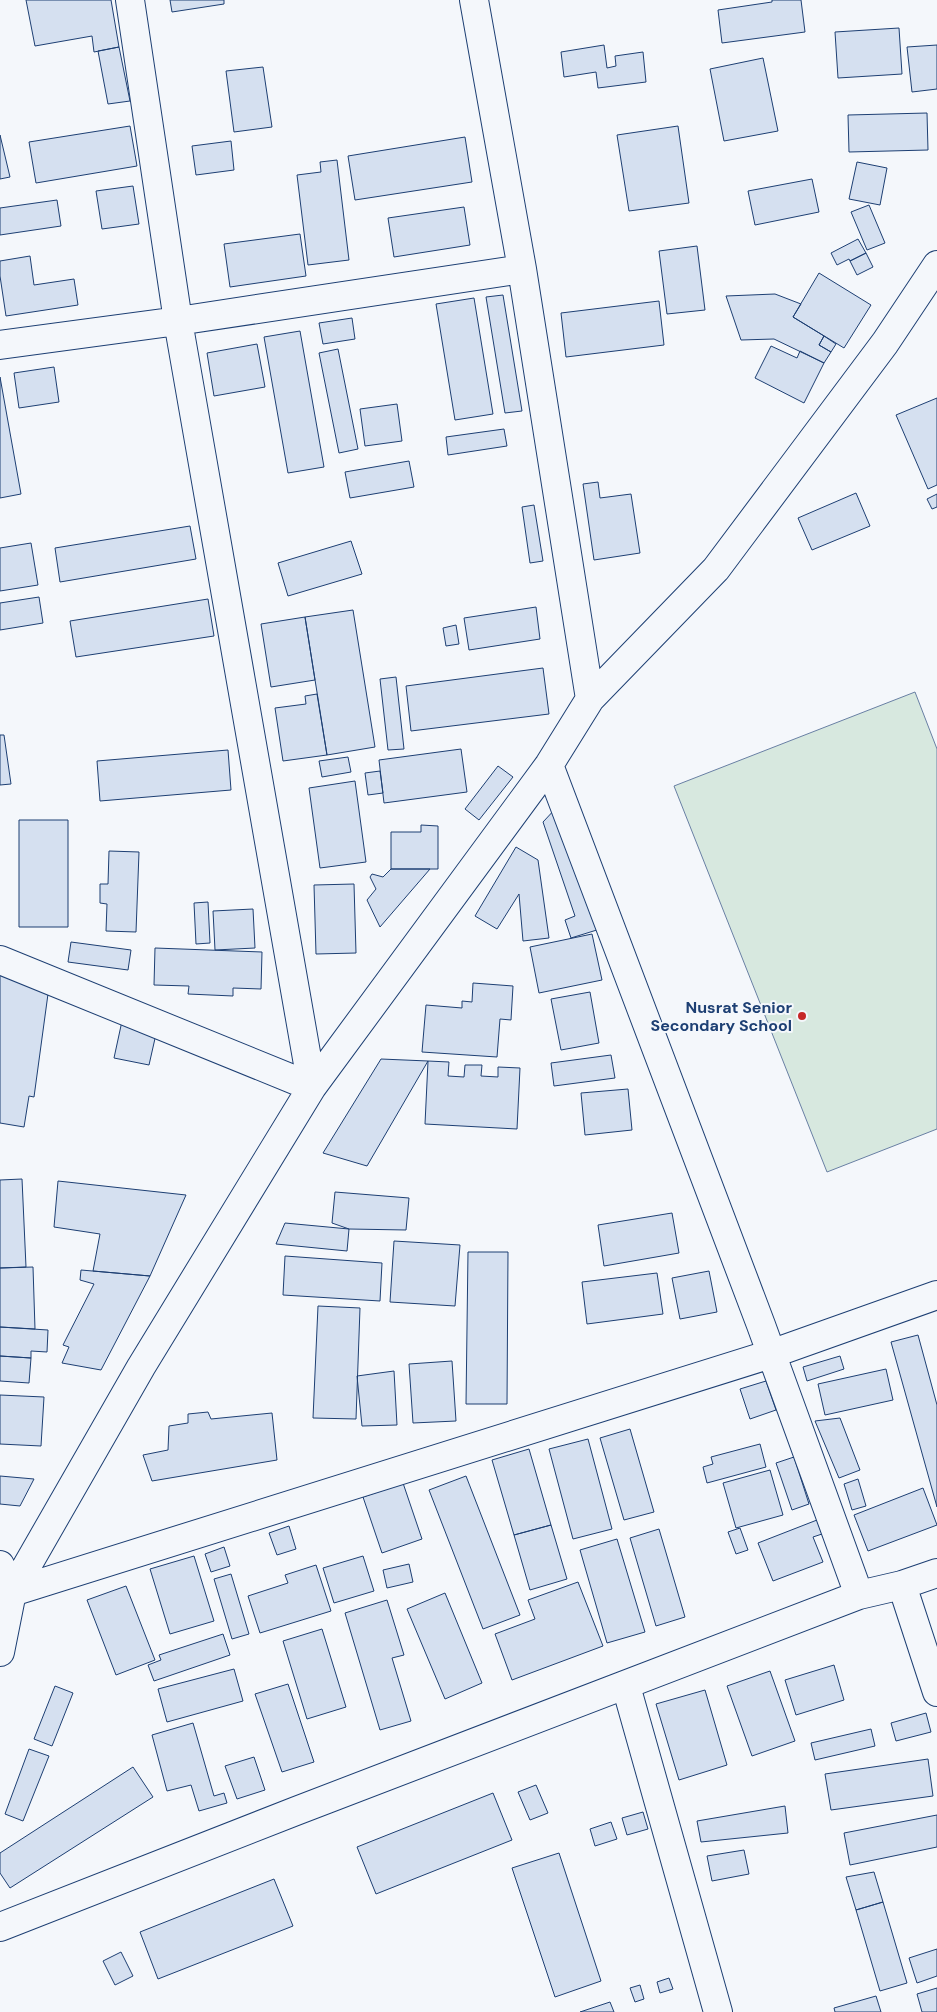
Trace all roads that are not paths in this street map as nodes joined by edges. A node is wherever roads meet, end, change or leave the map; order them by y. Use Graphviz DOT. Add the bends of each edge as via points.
graph roads {
  1 [pos="130,0"];
  2 [pos="474,0"];
  3 [pos="937,265"];
  4 [pos="522,269"];
  5 [pos="178,321"];
  6 [pos="0,345"];
  7 [pos="590,699"];
  8 [pos="549,765"];
  9 [pos="0,960"];
  10 [pos="312,1087"];
  11 [pos="937,1295"];
  12 [pos="771,1354"];
  13 [pos="0,1565"];
  14 [pos="937,1573"];
  15 [pos="902,1585"];
  16 [pos="6,1594"];
  17 [pos="859,1595"];
  18 [pos="0,1652"];
  19 [pos="626,1686"];
  20 [pos="937,1692"];
  21 [pos="0,1927"];
  22 [pos="718,2012"];
  1 -- 5 [label="street"];
  2 -- 4 [label="street"];
  3 -- 7 [label="street" via="885,343 716,568"];
  4 -- 5 [label="street"];
  4 -- 7 [label="street"];
  5 -- 6 [label="street"];
  5 -- 10 [label="street"];
  7 -- 8 [label="street"];
  8 -- 10 [label="street"];
  8 -- 12 [label="street"];
  9 -- 10 [label="street"];
  10 -- 16 [label="street"];
  11 -- 12 [label="street"];
  12 -- 16 [label="street"];
  12 -- 17 [label="street"];
  13 -- 16 [label="street"];
  14 -- 15 [label="street"];
  15 -- 17 [label="street"];
  15 -- 20 [label="street"];
  16 -- 18 [label="street"];
  17 -- 19 [label="street"];
  19 -- 21 [label="street"];
  19 -- 22 [label="street"];
}
